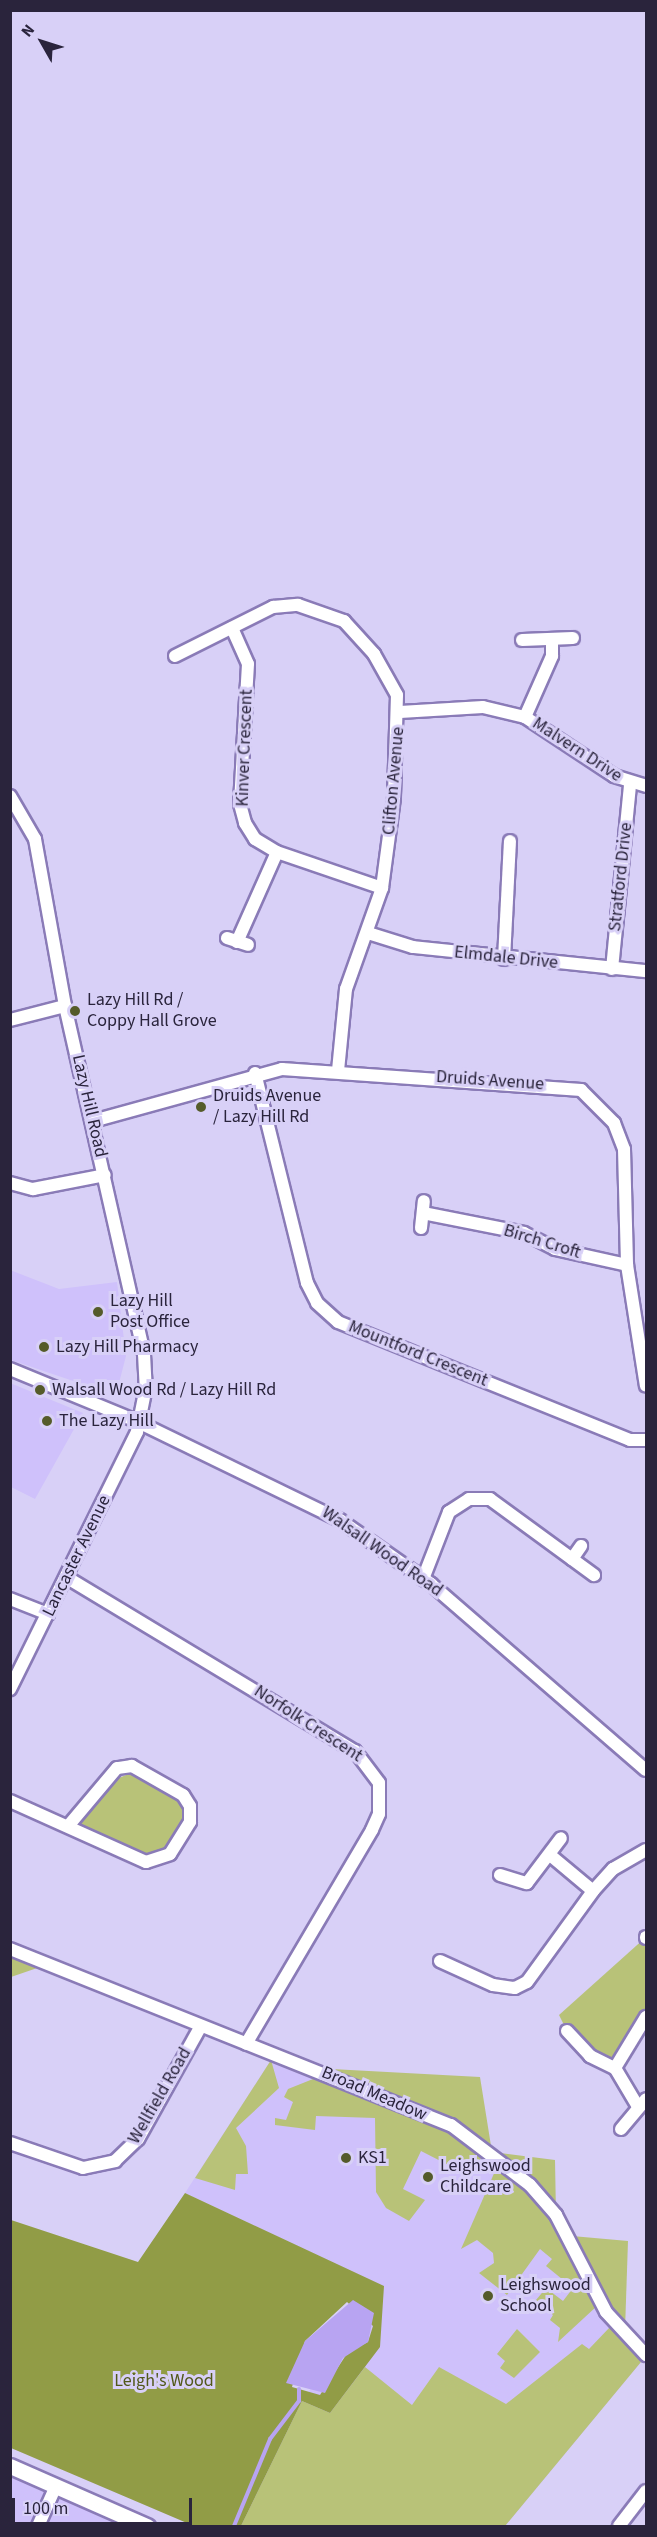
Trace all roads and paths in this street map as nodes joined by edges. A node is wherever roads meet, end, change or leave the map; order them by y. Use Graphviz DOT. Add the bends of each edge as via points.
graph roads {
  1 [pos="232,628"];
  2 [pos="573,638"];
  3 [pos="522,640"];
  4 [pos="552,641"];
  5 [pos="175,656"];
  6 [pos="400,712"];
  7 [pos="525,717"];
  8 [pos="630,784"];
  9 [pos="646,786"];
  10 [pos="10,796"];
  11 [pos="514,849"];
  12 [pos="277,852"];
  13 [pos="382,888"];
  14 [pos="368,933"];
  15 [pos="237,942"];
  16 [pos="504,958"];
  17 [pos="612,969"];
  18 [pos="646,971"];
  19 [pos="65,1006"];
  20 [pos="10,1020"];
  21 [pos="338,1071"];
  22 [pos="255,1073"];
  23 [pos="93,1121"];
  24 [pos="105,1175"];
  25 [pos="10,1184"];
  26 [pos="421,1228"];
  27 [pos="627,1265"];
  28 [pos="10,1369"];
  29 [pos="646,1386"];
  30 [pos="136,1421"];
  31 [pos="646,1440"];
  32 [pos="581,1546"];
  33 [pos="572,1559"];
  34 [pos="594,1575"];
  35 [pos="66,1577"];
  36 [pos="423,1579"];
  37 [pos="10,1599"];
  38 [pos="48,1614"];
  39 [pos="10,1689"];
  40 [pos="646,1770"];
  41 [pos="10,1801"];
  42 [pos="69,1825"];
  43 [pos="561,1838"];
  44 [pos="646,1850"];
  45 [pos="550,1855"];
  46 [pos="500,1875"];
  47 [pos="592,1891"];
  48 [pos="10,1949"];
  49 [pos="440,1961"];
  50 [pos="646,2017"];
  51 [pos="201,2026"];
  52 [pos="567,2031"];
  53 [pos="246,2044"];
  54 [pos="615,2068"];
  55 [pos="642,2102"];
  56 [pos="621,2129"];
  57 [pos="10,2143"];
  58 [pos="646,2355"];
  59 [pos="10,2466"];
  60 [pos="56,2486"];
  61 [pos="646,2491"];
  62 [pos="38,2526"];
  63 [pos="147,2526"];
  64 [pos="619,2526"];
  1 -- 5 [label="street, Clifton Avenue"];
  1 -- 6 [label="street, Clifton Avenue" via="273,608 324,610 344,621 374,654 390,677"];
  1 -- 12 [label="street, Kinver Crescent" via="248,664 240,804 255,839"];
  2 -- 4 [label="street"];
  3 -- 4 [label="street"];
  4 -- 7 [label="street" via="552,656"];
  6 -- 7 [label="street, Malvern Drive" via="483,707"];
  6 -- 13 [label="street, Clifton Avenue"];
  7 -- 8 [label="street, Malvern Drive"];
  8 -- 9 [label="street, Malvern Drive"];
  8 -- 17 [label="street, Stratford Drive"];
  10 -- 19 [label="street, Lazy Hill Road" via="35,839"];
  11 -- 16 [label="street"];
  12 -- 13 [label="street, Kinver Crescent"];
  12 -- 15 [label="street"];
  13 -- 14 [label="street, Clifton Avenue"];
  14 -- 16 [label="street, Elmdale Drive" via="413,947"];
  14 -- 21 [label="street, Clifton Avenue" via="353,958 346,989"];
  16 -- 17 [label="street, Elmdale Drive"];
  17 -- 18 [label="street, Elmdale Drive"];
  19 -- 20 [label="street"];
  19 -- 23 [label="street, Lazy Hill Road"];
  21 -- 22 [label="street, Druids Avenue"];
  21 -- 27 [label="street, Druids Avenue" via="581,1090 614,1123 624,1149"];
  22 -- 23 [label="street, Druids Avenue"];
  22 -- 31 [label="street, Mountford Crescent" via="307,1282 317,1303 338,1322 630,1440"];
  23 -- 24 [label="street, Lazy Hill Road"];
  24 -- 25 [label="street" via="33,1189"];
  24 -- 30 [label="street, Lazy Hill Road" via="144,1354 146,1387"];
  26 -- 27 [label="street, Birch Croft" via="423,1207 524,1233 555,1249"];
  27 -- 29 [label="street, Druids Avenue"];
  28 -- 30 [label="street, Walsall Wood Road"];
  30 -- 35 [label="street, Lancaster Avenue" via="137,1432"];
  30 -- 36 [label="street, Walsall Wood Road" via="340,1520"];
  32 -- 33 [label="street"];
  33 -- 34 [label="street"];
  33 -- 36 [label="street" via="490,1499 469,1499 449,1512"];
  35 -- 38 [label="street, Lancaster Avenue"];
  35 -- 53 [label="street, Norfolk Crescent" via="355,1751 379,1783 379,1814 372,1830"];
  36 -- 40 [label="street, Walsall Wood Road"];
  37 -- 38 [label="street"];
  38 -- 39 [label="street, Lancaster Avenue"];
  41 -- 42 [label="street"];
  42 -- 42 [label="street" via="146,1862 159,1860 170,1854 190,1822 190,1806 183,1795 132,1766 117,1768"];
  43 -- 45 [label="street"];
  44 -- 47 [label="street" via="613,1869"];
  45 -- 46 [label="street" via="527,1882"];
  45 -- 47 [label="street"];
  47 -- 49 [label="street" via="527,1982 515,1988 493,1985"];
  48 -- 51 [label="street, Broad Meadow"];
  50 -- 54 [label="street"];
  51 -- 53 [label="street, Broad Meadow"];
  51 -- 57 [label="street, Wellfield Road" via="138,2139 115,2161 83,2168"];
  52 -- 54 [label="street" via="590,2056"];
  53 -- 58 [label="street, Broad Meadow" via="451,2125 492,2152 556,2215 606,2312"];
  54 -- 55 [label="street"];
  55 -- 56 [label="street"];
  59 -- 60 [label="main road"];
  60 -- 62 [label="street"];
  60 -- 63 [label="main road"];
  61 -- 64 [label="street"];
}
